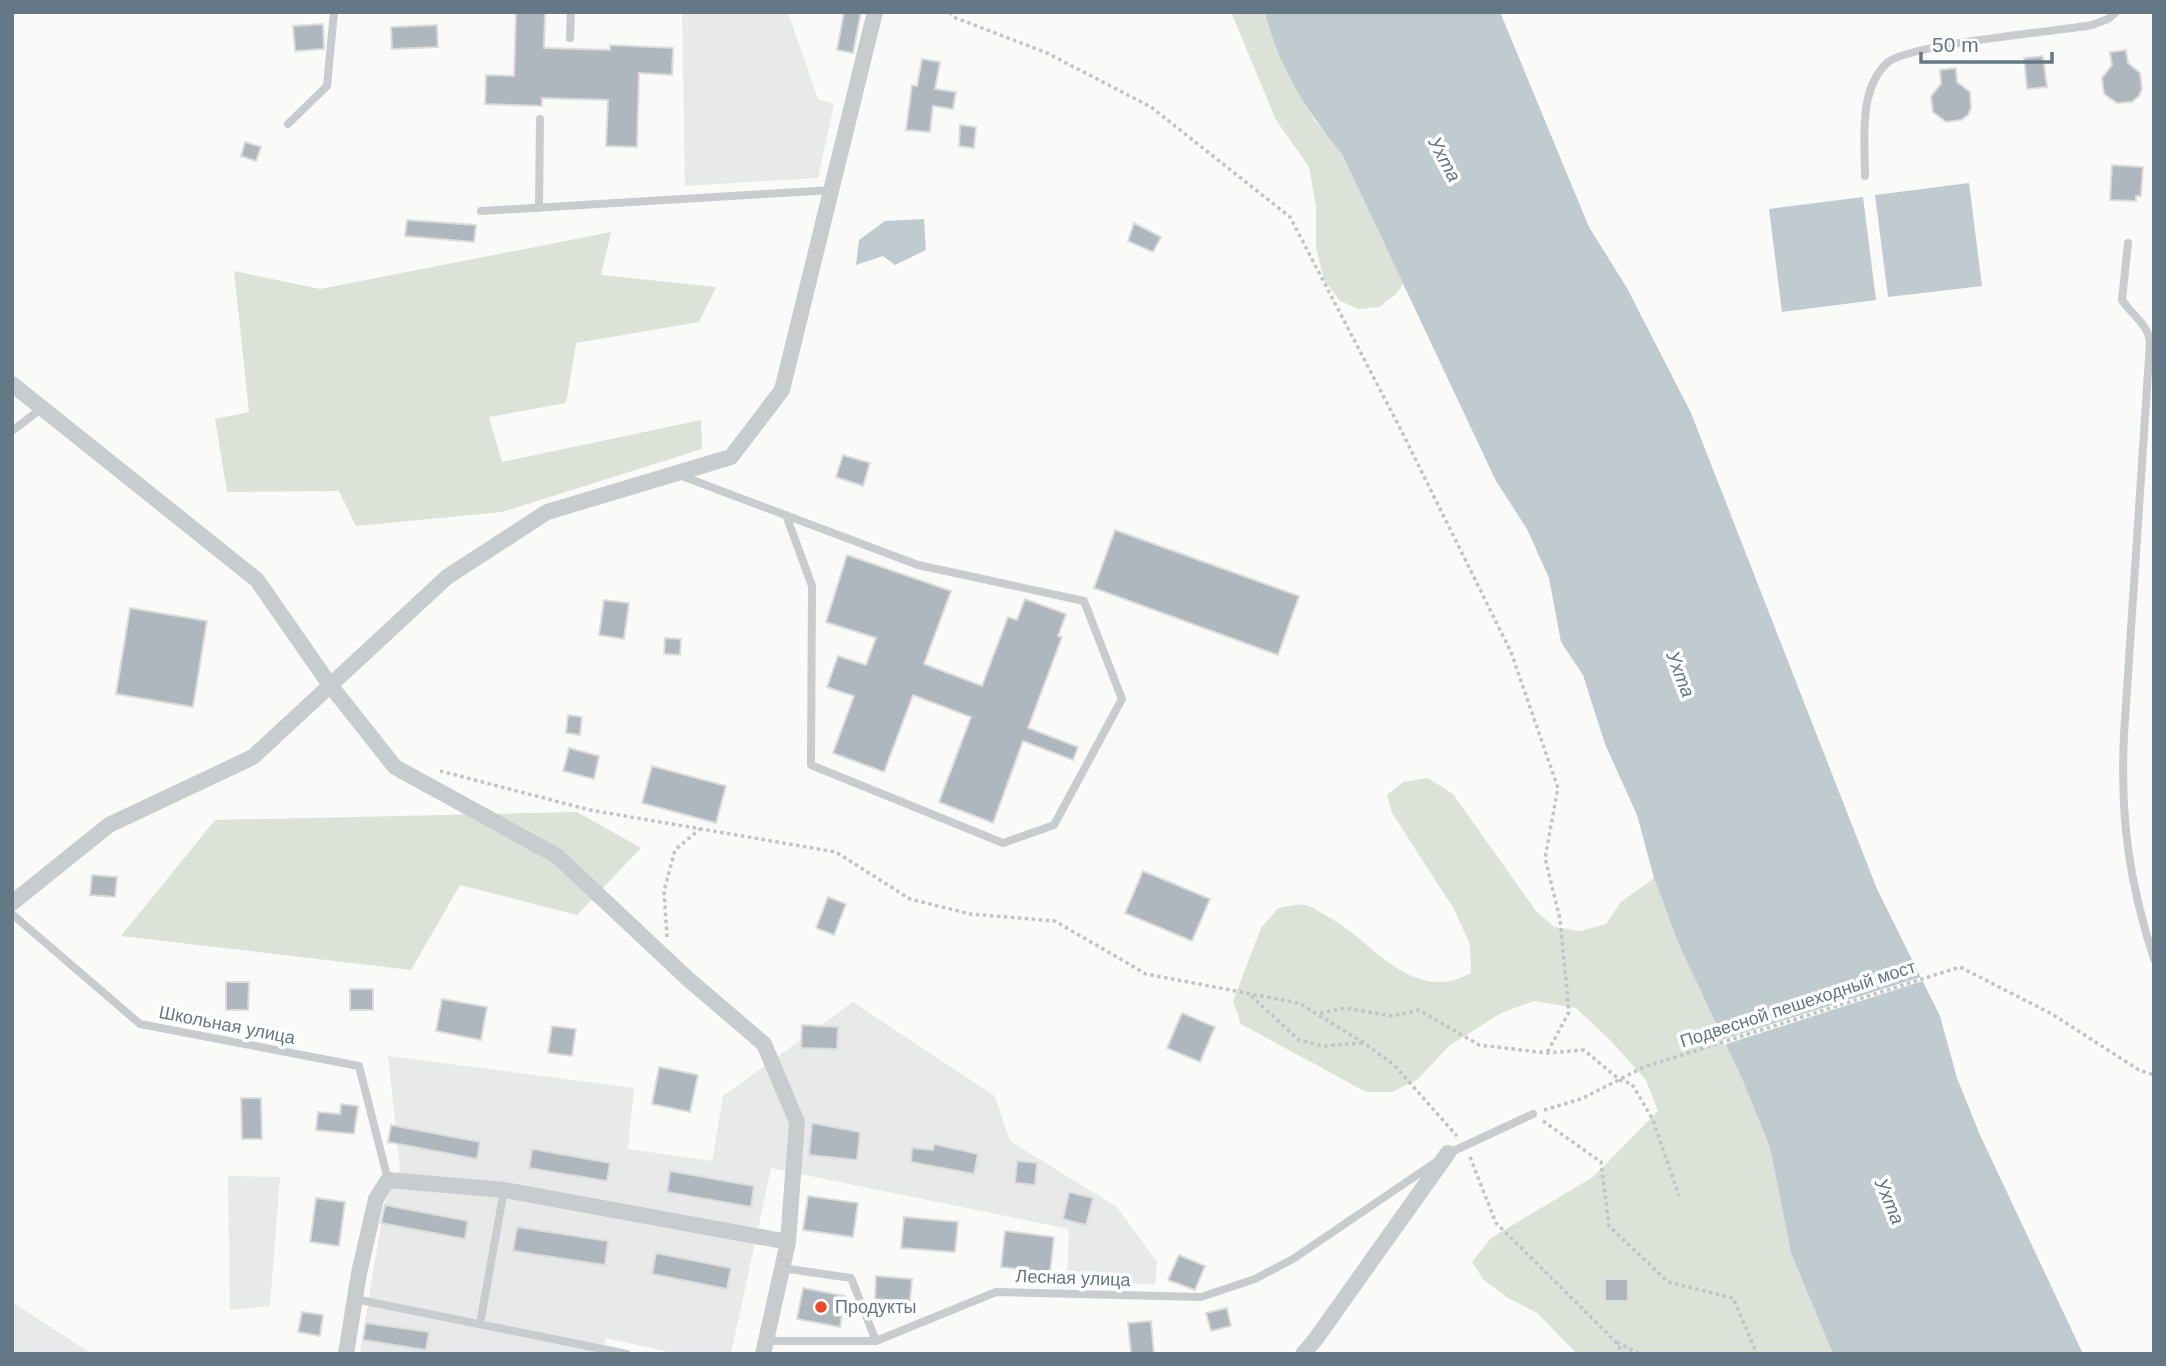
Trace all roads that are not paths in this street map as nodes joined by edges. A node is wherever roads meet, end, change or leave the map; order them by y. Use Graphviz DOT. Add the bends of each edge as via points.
graph roads {
  1 [pos="334,12"];
  2 [pos="571,12"];
  3 [pos="875,12"];
  4 [pos="2116,12"];
  5 [pos="570,38"];
  6 [pos="540,119"];
  7 [pos="288,124"];
  8 [pos="1865,176"];
  9 [pos="832,190"];
  10 [pos="539,208"];
  11 [pos="481,211"];
  12 [pos="2129,243"];
  13 [pos="12,384"];
  14 [pos="42,408"];
  15 [pos="12,431"];
  16 [pos="676,474"];
  17 [pos="786,515"];
  18 [pos="330,685"];
  19 [pos="12,903"];
  20 [pos="12,914"];
  21 [pos="2154,959"];
  22 [pos="1533,1114"];
  23 [pos="1448,1153"];
  24 [pos="388,1180"];
  25 [pos="504,1189"];
  26 [pos="788,1242"];
  27 [pos="782,1268"];
  28 [pos="355,1299"];
  29 [pos="480,1324"];
  30 [pos="876,1341"];
  31 [pos="764,1348"];
  32 [pos="346,1354"];
  33 [pos="628,1354"];
  34 [pos="1303,1354"];
  1 -- 7 [label="lane" via="327,86"];
  2 -- 5 [label="lane"];
  3 -- 9 [label="street"];
  4 -- 8 [label="lane" via="2092,25 1915,51 1886,64 1867,106"];
  6 -- 10 [label="lane"];
  9 -- 10 [label="lane"];
  9 -- 16 [label="street" via="782,390 731,457"];
  10 -- 11 [label="lane"];
  12 -- 21 [label="lane" via="2122,300 2147,328 2150,342 2123,800 2136,903"];
  13 -- 14 [label="street"];
  14 -- 15 [label="lane"];
  14 -- 18 [label="street" via="257,580"];
  16 -- 17 [label="lane"];
  16 -- 18 [label="street" via="547,512 447,577"];
  17 -- 17 [label="lane" via="918,565 1084,601 1122,699 1054,825 1003,843 811,765 812,586"];
  18 -- 19 [label="street" via="253,757 109,825"];
  18 -- 26 [label="street" via="395,766 557,856 764,1044 797,1122"];
  20 -- 24 [label="lane, Школьная улица" via="139,1024 359,1066"];
  22 -- 23 [label="lane, Лесная улица"];
  23 -- 30 [label="lane, Лесная улица" via="1293,1259 1255,1279 1201,1297 996,1292"];
  23 -- 34 [label="street"];
  24 -- 25 [label="street"];
  24 -- 28 [label="street" via="376,1199"];
  25 -- 26 [label="street"];
  25 -- 29 [label="lane"];
  26 -- 27 [label="street"];
  27 -- 30 [label="lane" via="851,1278"];
  27 -- 31 [label="street"];
  28 -- 29 [label="lane"];
  28 -- 32 [label="street"];
  29 -- 33 [label="lane"];
  30 -- 31 [label="lane, Лесная улица"];
}
